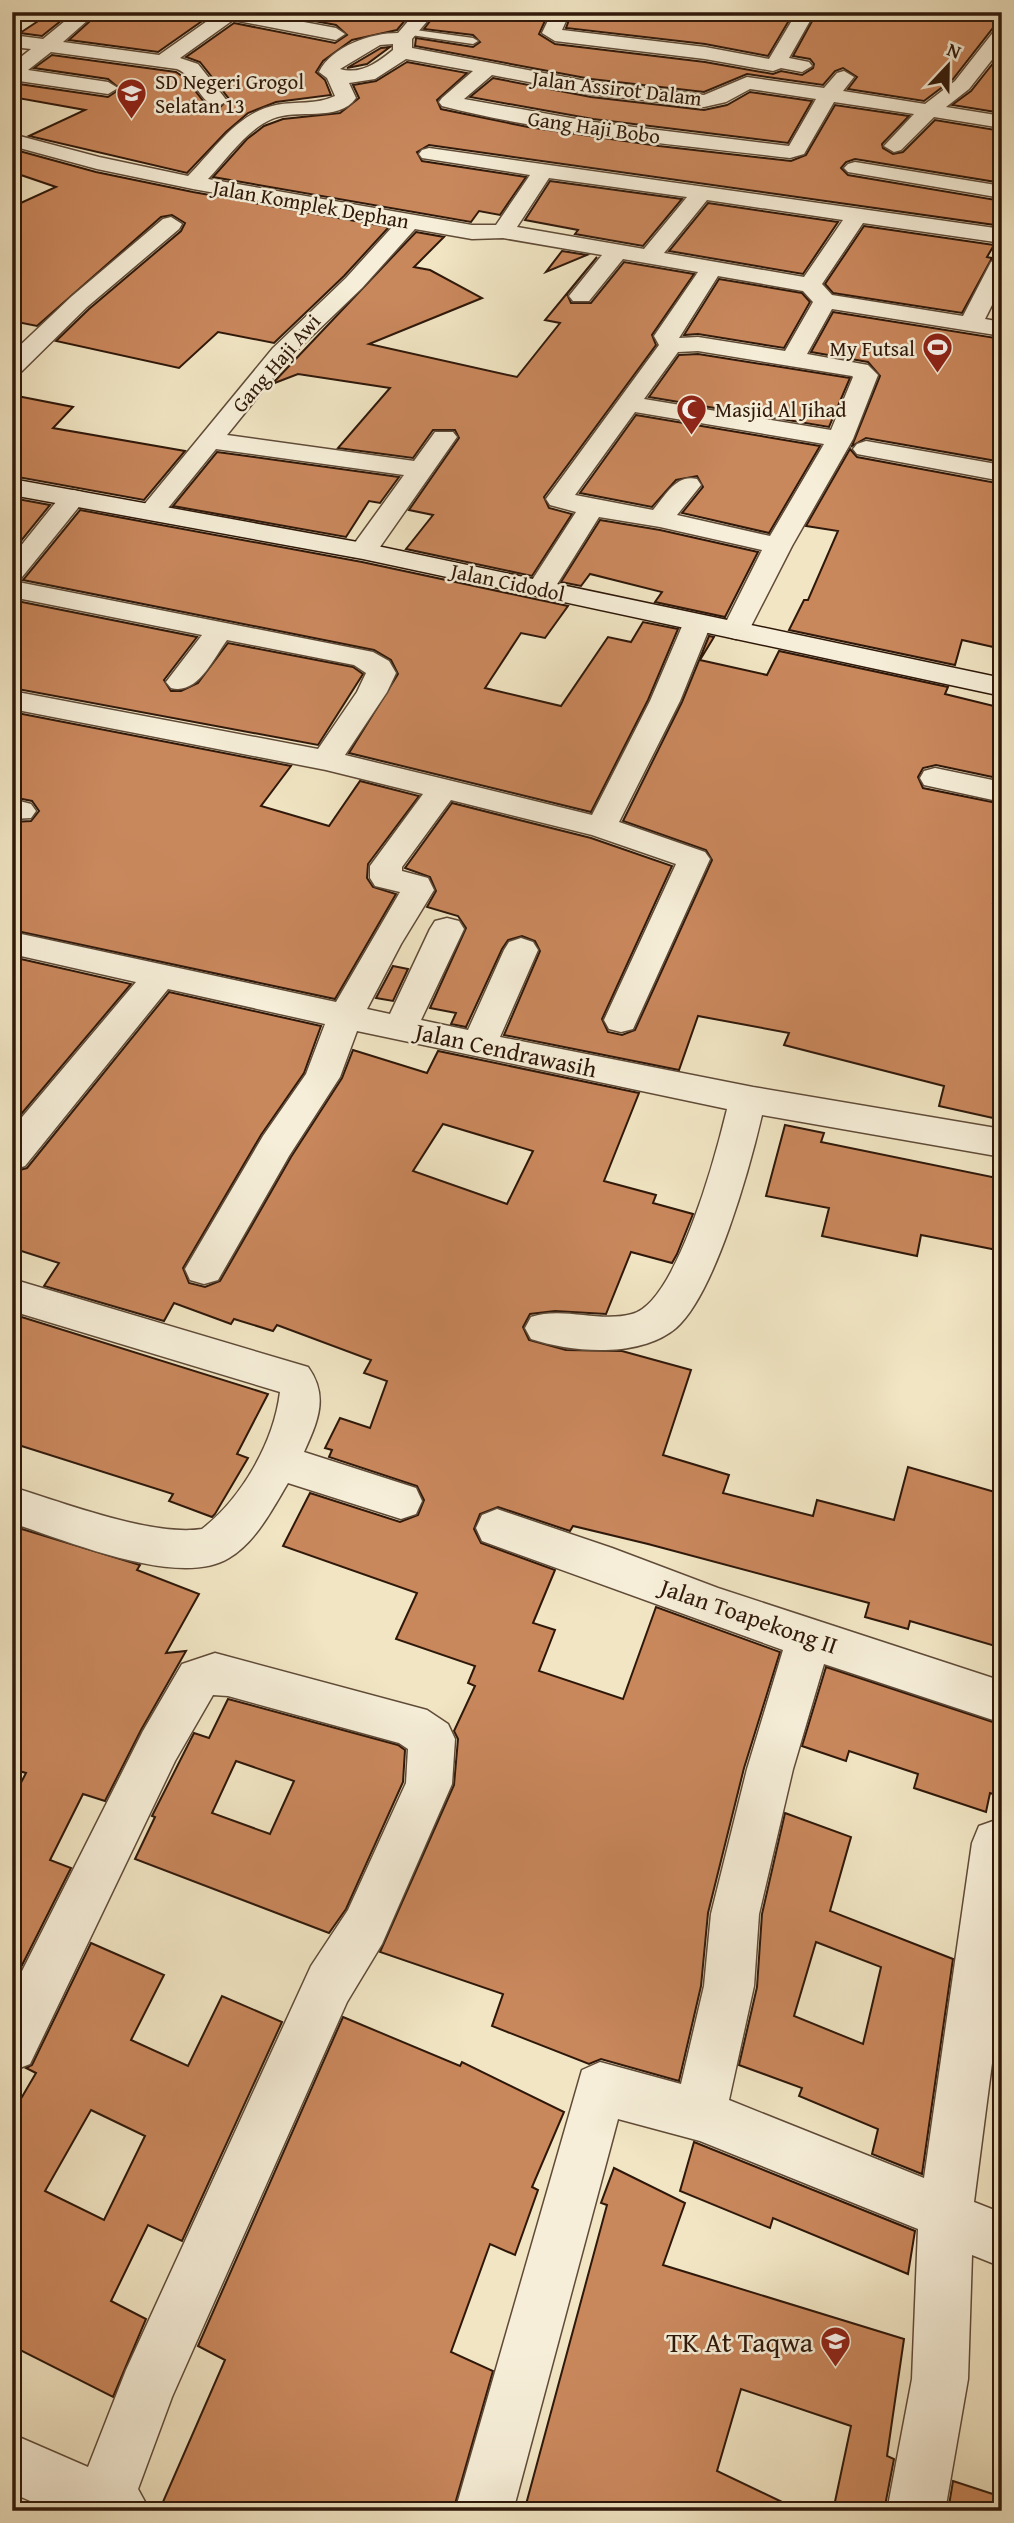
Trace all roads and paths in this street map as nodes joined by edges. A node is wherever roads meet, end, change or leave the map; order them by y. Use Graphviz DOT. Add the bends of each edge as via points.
graph roads {
  1 [pos="88,12"];
  2 [pos="426,12"];
  3 [pos="561,12"];
  4 [pos="806,12"];
  5 [pos="231,13"];
  6 [pos="336,34"];
  7 [pos="1002,34"];
  8 [pos="12,41"];
  9 [pos="404,41"];
  10 [pos="473,41"];
  11 [pos="44,46"];
  12 [pos="777,62"];
  13 [pos="161,63"];
  14 [pos="487,69"];
  15 [pos="12,74"];
  16 [pos="335,75"];
  17 [pos="108,88"];
  18 [pos="932,88"];
  19 [pos="954,90"];
  20 [pos="979,92"];
  21 [pos="829,95"];
  22 [pos="217,101"];
  23 [pos="644,111"];
  24 [pos="929,111"];
  25 [pos="1002,122"];
  26 [pos="622,132"];
  27 [pos="12,140"];
  28 [pos="894,146"];
  29 [pos="429,154"];
  30 [pos="855,169"];
  31 [pos="542,172"];
  32 [pos="583,176"];
  33 [pos="193,183"];
  34 [pos="703,192"];
  35 [pos="1002,192"];
  36 [pos="856,216"];
  37 [pos="410,222"];
  38 [pos="171,224"];
  39 [pos="503,232"];
  40 [pos="1002,236"];
  41 [pos="617,251"];
  42 [pos="649,257"];
  43 [pos="1002,262"];
  44 [pos="711,269"];
  45 [pos="818,293"];
  46 [pos="580,296"];
  47 [pos="971,324"];
  48 [pos="1002,329"];
  49 [pos="671,345"];
  50 [pos="792,360"];
  51 [pos="12,366"];
  52 [pos="629,404"];
  53 [pos="444,437"];
  54 [pos="840,439"];
  55 [pos="210,440"];
  56 [pos="866,449"];
  57 [pos="421,470"];
  58 [pos="1002,473"];
  59 [pos="688,485"];
  60 [pos="12,487"];
  61 [pos="73,498"];
  62 [pos="592,508"];
  63 [pos="151,512"];
  64 [pos="660,519"];
  65 [pos="778,546"];
  66 [pos="363,551"];
  67 [pos="12,575"];
  68 [pos="541,588"];
  69 [pos="12,589"];
  70 [pos="697,624"];
  71 [pos="219,629"];
  72 [pos="736,630"];
  73 [pos="181,682"];
  74 [pos="1002,687"];
  75 [pos="12,701"];
  76 [pos="326,760"];
  77 [pos="935,778"];
  78 [pos="443,789"];
  79 [pos="1002,792"];
  80 [pos="601,827"];
  81 [pos="447,929"];
  82 [pos="12,943"];
  83 [pos="521,950"];
  84 [pos="161,975"];
  85 [pos="345,1017"];
  86 [pos="621,1020"];
  87 [pos="400,1028"];
  88 [pos="479,1045"];
  89 [pos="747,1102"];
  90 [pos="1002,1143"];
  91 [pos="12,1156"];
  92 [pos="204,1269"];
  93 [pos="12,1295"];
  94 [pos="545,1328"];
  95 [pos="280,1462"];
  96 [pos="401,1501"];
  97 [pos="12,1505"];
  98 [pos="497,1528"];
  99 [pos="809,1637"];
  100 [pos="1002,1702"];
  101 [pos="996,1843"];
  102 [pos="12,2046"];
  103 [pos="700,2115"];
  104 [pos="946,2216"];
  105 [pos="1002,2240"];
  106 [pos="12,2463"];
  107 [pos="113,2507"];
  108 [pos="484,2511"];
  109 [pos="916,2511"];
  1 -- 11 [label="street"];
  2 -- 9 [label="street"];
  3 -- 12 [label="street" via="552,27 555,35"];
  4 -- 12 [label="street"];
  5 -- 6 [label="street"];
  5 -- 13 [label="street"];
  7 -- 19 [label="street"];
  8 -- 11 [label="street"];
  9 -- 10 [label="lane"];
  9 -- 14 [label="street, Jalan Assirot Dalam"];
  9 -- 16 [label="street" via="361,78"];
  9 -- 16 [label="street, Jalan Assirot Dalam" via="376,39 332,66 329,72"];
  11 -- 13 [label="street"];
  11 -- 15 [label="street"];
  12 -- 21 [label="street" via="853,74"];
  13 -- 22 [label="street" via="181,64 197,74"];
  14 -- 21 [label="street, Jalan Assirot Dalam" via="591,88 704,101 747,83"];
  14 -- 26 [label="street, Gang Haji Bobo" via="449,102"];
  15 -- 17 [label="street"];
  16 -- 33 [label="street" via="346,98 316,108 265,114"];
  18 -- 19 [label="street"];
  19 -- 20 [label="street"];
  19 -- 24 [label="street"];
  21 -- 24 [label="street, Jalan Assirot Dalam"];
  21 -- 26 [label="street, Gang Haji Bobo" via="804,131 797,150 790,152"];
  23 -- 26 [label="street"];
  24 -- 25 [label="street, Jalan Assirot Dalam"];
  24 -- 28 [label="street"];
  26 -- 32 [label="street"];
  27 -- 33 [label="street, Jalan Komplek Dephan"];
  29 -- 31 [label="street"];
  30 -- 35 [label="street"];
  31 -- 32 [label="street"];
  31 -- 39 [label="street"];
  32 -- 34 [label="street"];
  33 -- 37 [label="street, Jalan Komplek Dephan"];
  34 -- 36 [label="street"];
  34 -- 42 [label="street"];
  36 -- 40 [label="street"];
  36 -- 45 [label="street"];
  37 -- 39 [label="street, Jalan Komplek Dephan"];
  37 -- 55 [label="street, Gang Haji Awi" via="281,353"];
  38 -- 51 [label="street"];
  39 -- 41 [label="street, Jalan Komplek Dephan"];
  41 -- 42 [label="street, Jalan Komplek Dephan"];
  41 -- 46 [label="street"];
  42 -- 44 [label="street, Jalan Komplek Dephan"];
  43 -- 47 [label="street"];
  44 -- 45 [label="street, Jalan Komplek Dephan"];
  44 -- 49 [label="street" via="666,336"];
  45 -- 47 [label="street, Jalan Komplek Dephan"];
  45 -- 50 [label="street"];
  47 -- 48 [label="street, Jalan Komplek Dephan"];
  49 -- 50 [label="street" via="698,344"];
  49 -- 52 [label="street"];
  50 -- 54 [label="street" via="859,370 866,375"];
  52 -- 54 [label="street"];
  52 -- 62 [label="street" via="559,499"];
  53 -- 57 [label="street"];
  54 -- 65 [label="street"];
  55 -- 57 [label="street"];
  55 -- 63 [label="street, Gang Haji Awi"];
  56 -- 58 [label="street"];
  57 -- 66 [label="street"];
  59 -- 64 [label="street"];
  60 -- 61 [label="street, Jalan Cidodol"];
  61 -- 63 [label="street, Jalan Cidodol"];
  61 -- 67 [label="street"];
  62 -- 64 [label="street"];
  62 -- 68 [label="street"];
  63 -- 66 [label="street, Jalan Cidodol"];
  64 -- 65 [label="street"];
  65 -- 72 [label="street"];
  66 -- 68 [label="street, Jalan Cidodol"];
  68 -- 70 [label="street, Jalan Cidodol"];
  69 -- 71 [label="street"];
  70 -- 72 [label="street, Jalan Cidodol"];
  70 -- 80 [label="street" via="665,701"];
  71 -- 73 [label="street"];
  71 -- 76 [label="street" via="363,658 379,667 381,673 372,692"];
  72 -- 74 [label="street, Jalan Cidodol"];
  75 -- 76 [label="street"];
  76 -- 78 [label="street"];
  77 -- 79 [label="street"];
  78 -- 80 [label="street"];
  78 -- 85 [label="street" via="386,866 386,878 418,890"];
  80 -- 86 [label="street" via="695,859"];
  81 -- 87 [label="street"];
  82 -- 84 [label="street, Jalan Cendrawasih"];
  83 -- 88 [label="street"];
  84 -- 85 [label="street, Jalan Cendrawasih"];
  84 -- 91 [label="street"];
  85 -- 87 [label="street, Jalan Cendrawasih"];
  85 -- 92 [label="street" via="322,1077"];
  87 -- 88 [label="street, Jalan Cendrawasih"];
  88 -- 89 [label="street, Jalan Cendrawasih"];
  89 -- 90 [label="street, Jalan Cendrawasih"];
  89 -- 94 [label="street" via="694,1271 663,1317 649,1326 622,1331"];
  93 -- 95 [label="street" via="294,1379 302,1389 301,1401"];
  95 -- 96 [label="street"];
  95 -- 97 [label="street" via="237,1524 209,1547 173,1550"];
  98 -- 99 [label="street, Jalan Toapekong II"];
  99 -- 100 [label="street, Jalan Toapekong II"];
  99 -- 103 [label="street" via="769,1769 735,1914 729,1986"];
  101 -- 104 [label="street"];
  102 -- 107 [label="street" via="153,1758 198,1679 228,1675 411,1725 432,1740 429,1784 365,1927 329,1984 146,2389"];
  103 -- 104 [label="street"];
  103 -- 108 [label="street" via="600,2088"];
  104 -- 105 [label="street"];
  104 -- 109 [label="street" via="940,2379"];
  106 -- 107 [label="street"];
}
